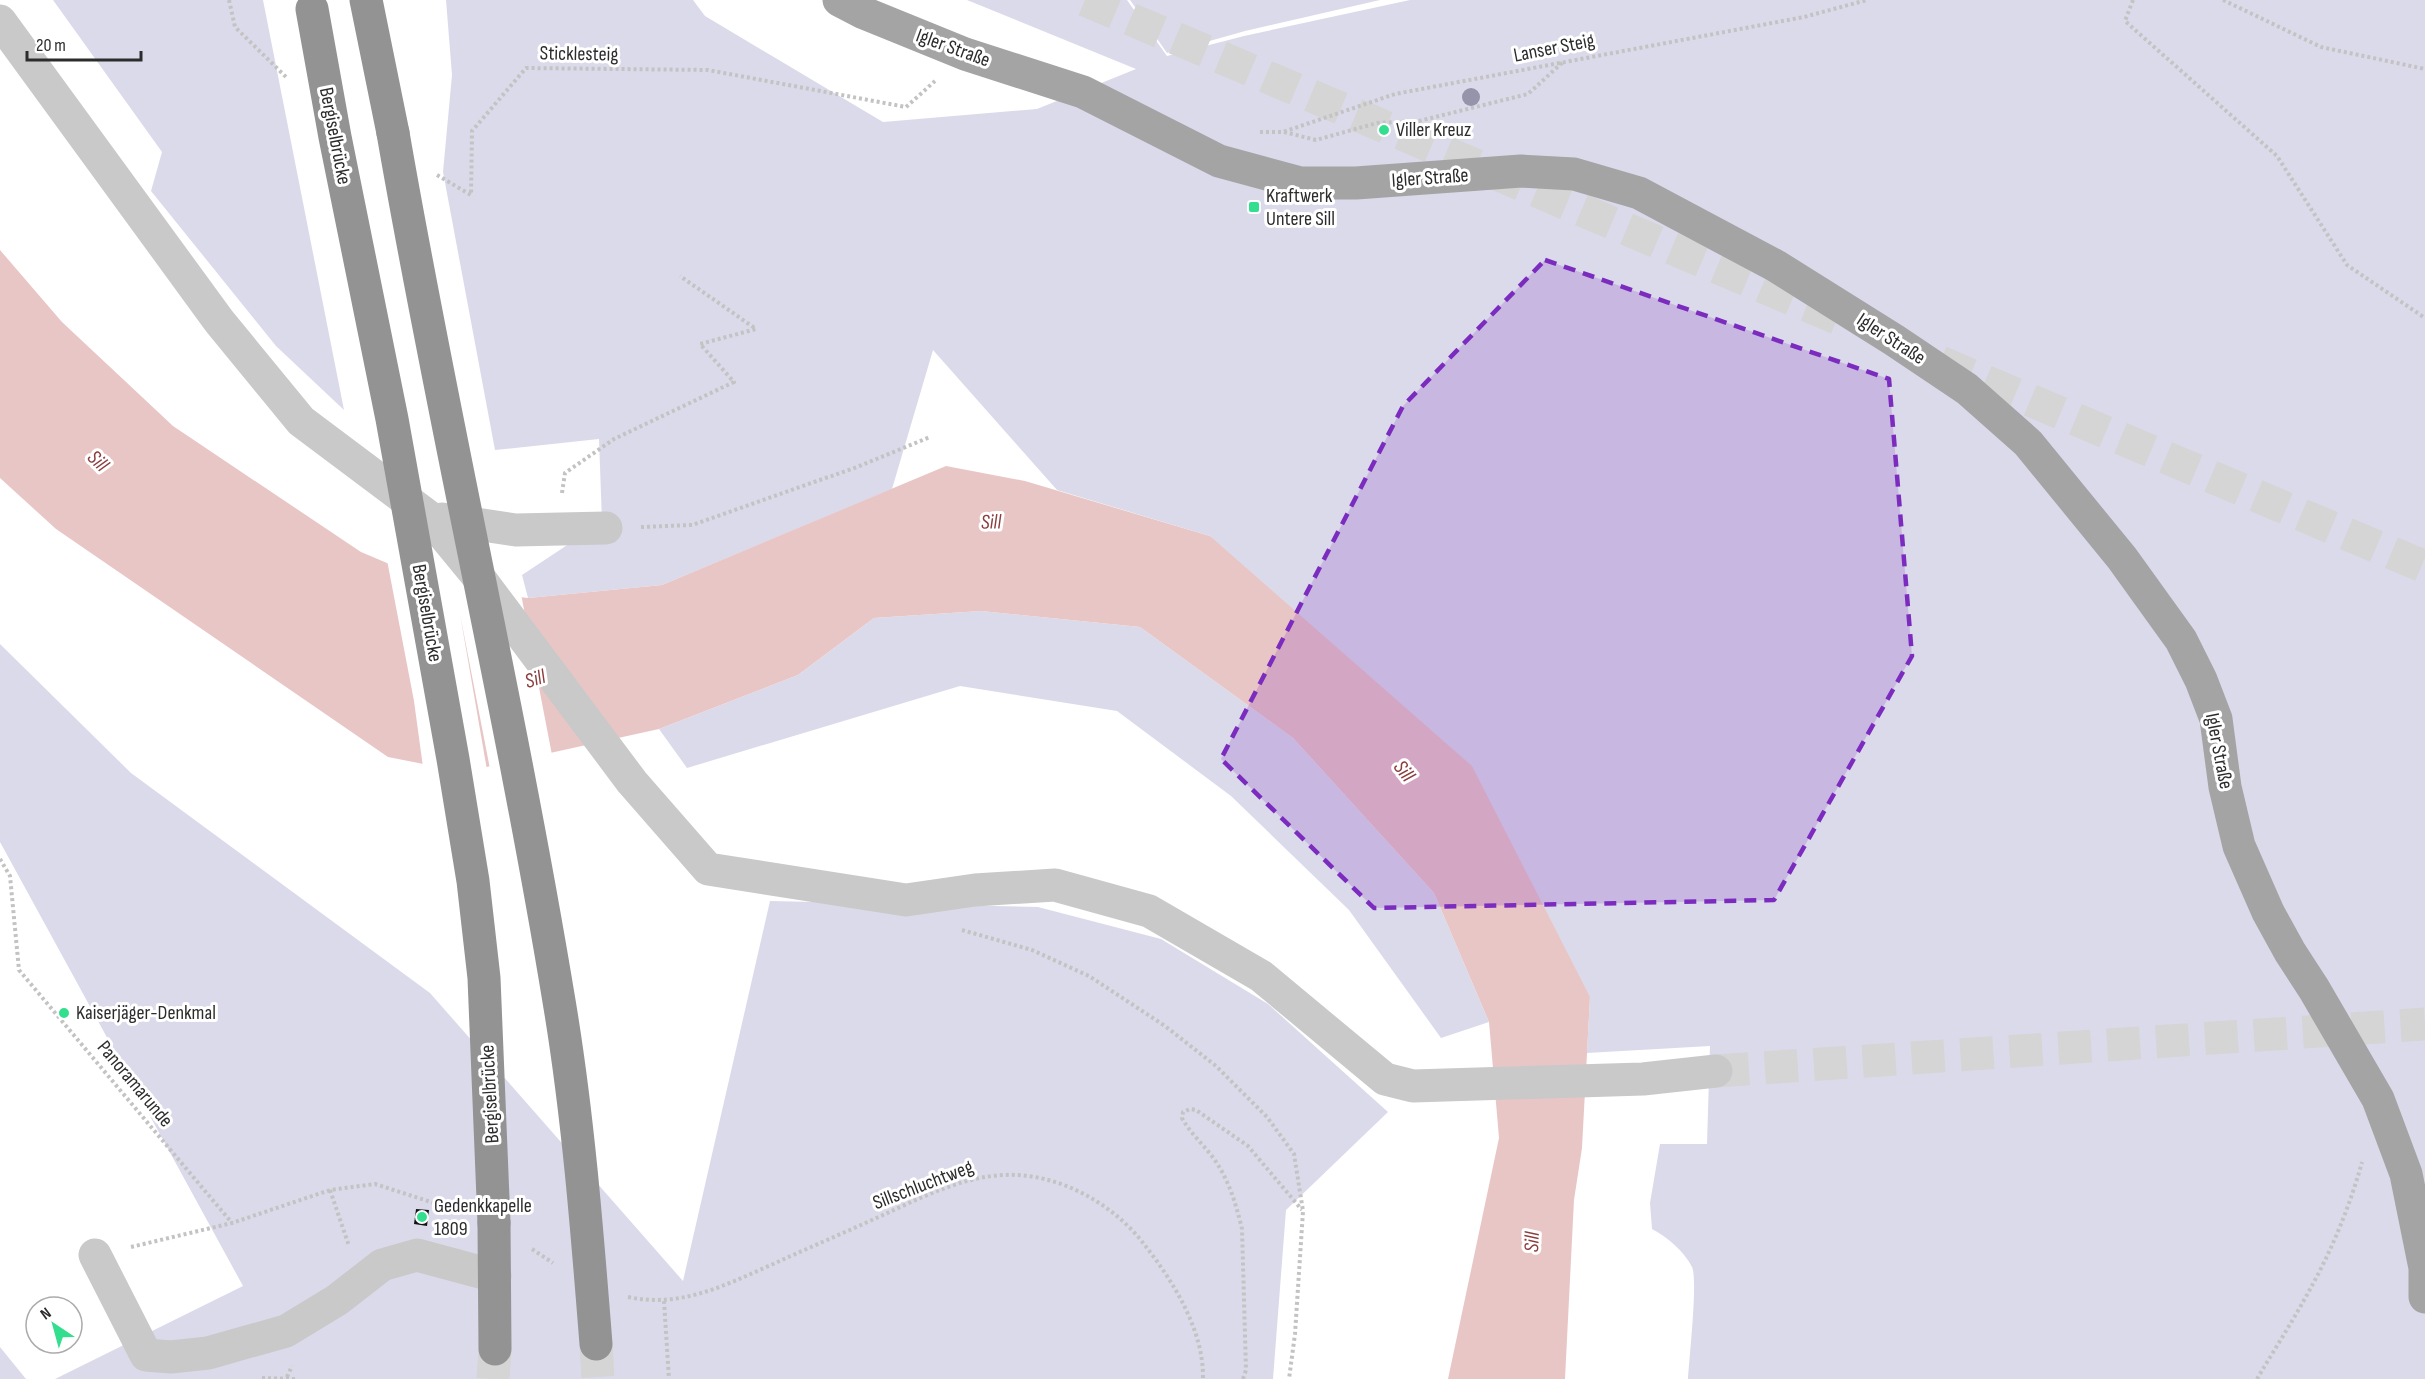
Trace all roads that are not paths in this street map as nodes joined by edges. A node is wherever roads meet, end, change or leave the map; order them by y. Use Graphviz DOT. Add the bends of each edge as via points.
graph roads {
  1 [pos="366,0"];
  2 [pos="839,0"];
  3 [pos="311,5"];
  4 [pos="3,25"];
  5 [pos="429,517"];
  6 [pos="606,528"];
  7 [pos="1716,1071"];
  8 [pos="95,1256"];
  9 [pos="495,1276"];
  10 [pos="2425,1297"];
  11 [pos="596,1344"];
  12 [pos="495,1348"];
  13 [pos="145,1367"];
  1 -- 11 [label="highway, bridge" via="515,752 559,1003 584,1195"];
  2 -- 10 [label="main road, Igler Straße" via="864,14 965,54 1083,92 1219,161 1300,183 1356,183 1521,171 1574,174 1639,193 1776,266 1966,389 2028,443 2122,558 2181,640 2216,719 2225,787 2239,846 2268,912 2378,1099 2406,1174 2425,1268"];
  3 -- 9 [label="highway, Bergiselbrücke, bridge" via="392,419 472,881 484,978"];
  4 -- 5 [label="lane" via="219,321 301,421"];
  5 -- 6 [label="lane" via="516,530"];
  5 -- 7 [label="lane" via="632,782 708,869 906,900 975,890 1055,885 1149,911 1261,976 1385,1079 1413,1086 1643,1079"];
  8 -- 13 [label="lane"];
  9 -- 12 [label="highway, Bergiselbrücke"];
  9 -- 13 [label="lane" via="417,1255 382,1265 337,1300 286,1331 208,1353 171,1357"];
}
